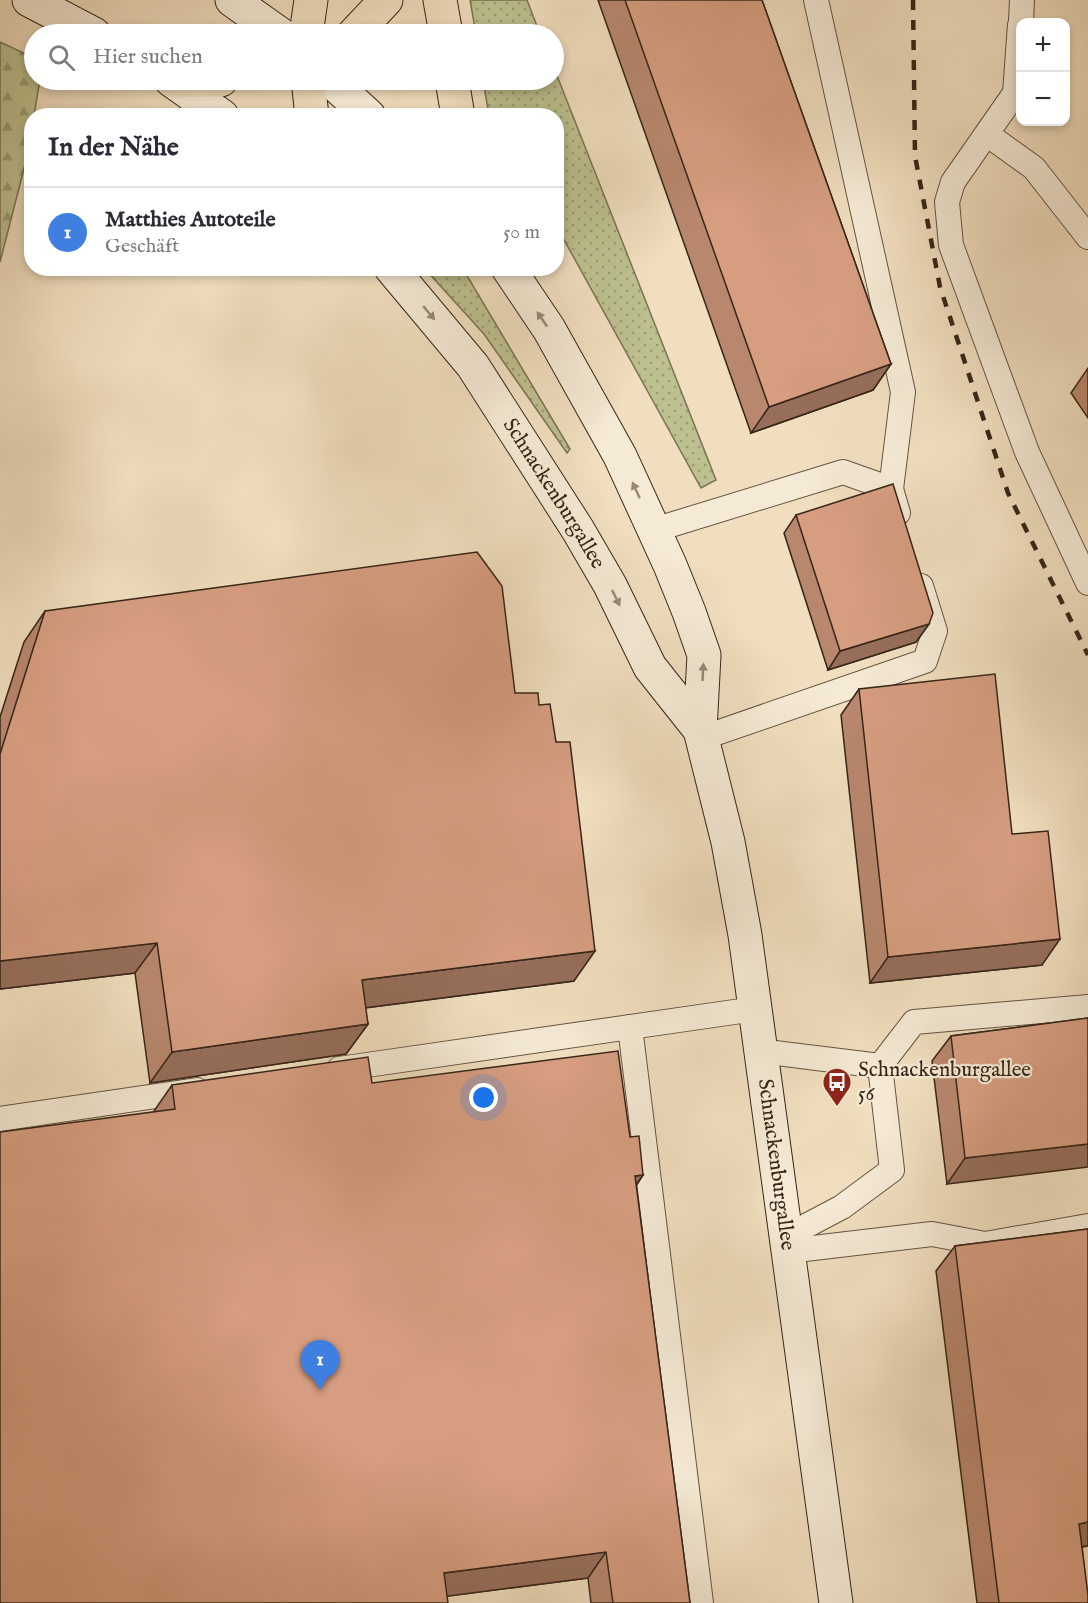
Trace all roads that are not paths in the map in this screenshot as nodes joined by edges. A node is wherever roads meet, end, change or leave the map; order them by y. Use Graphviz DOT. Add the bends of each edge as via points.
graph roads {
  1 [pos="29,0"];
  2 [pos="232,0"];
  3 [pos="311,0"];
  4 [pos="386,0"];
  5 [pos="440,0"];
  6 [pos="816,0"];
  7 [pos="1022,0"];
  8 [pos="1021,18"];
  9 [pos="75,24"];
  10 [pos="266,24"];
  11 [pos="307,24"];
  12 [pos="363,24"];
  13 [pos="444,24"];
  14 [pos="1017,72"];
  15 [pos="187,90"];
  16 [pos="309,90"];
  17 [pos="341,90"];
  18 [pos="454,90"];
  19 [pos="211,108"];
  20 [pos="311,108"];
  21 [pos="360,108"];
  22 [pos="457,108"];
  23 [pos="988,135"];
  24 [pos="1088,237"];
  25 [pos="398,276"];
  26 [pos="513,276"];
  27 [pos="891,489"];
  28 [pos="654,530"];
  29 [pos="904,533"];
  30 [pos="915,566"];
  31 [pos="1088,583"];
  32 [pos="701,734"];
  33 [pos="1088,1007"];
  34 [pos="755,1009"];
  35 [pos="630,1027"];
  36 [pos="760,1051"];
  37 [pos="880,1066"];
  38 [pos="315,1073"];
  39 [pos="222,1086"];
  40 [pos="0,1119"];
  41 [pos="1088,1226"];
  42 [pos="787,1244"];
  43 [pos="700,1603"];
  44 [pos="836,1603"];
  1 -- 9 [label="main road"];
  2 -- 10 [label="main road"];
  3 -- 11 [label="highway"];
  4 -- 12 [label="highway"];
  5 -- 13 [label="highway"];
  6 -- 27 [label="lane" via="903,392"];
  7 -- 8 [label="lane"];
  14 -- 23 [label="lane" via="1015,93"];
  15 -- 19 [label="main road"];
  16 -- 20 [label="highway"];
  17 -- 21 [label="main road"];
  18 -- 22 [label="highway"];
  23 -- 24 [label="lane" via="1034,168"];
  23 -- 31 [label="lane" via="953,182 947,202 951,245 1028,452"];
  25 -- 32 [label="main road, Schnackenburgallee, one-way" via="473,366 578,530 650,667"];
  28 -- 26 [label="main road, Schnackenburgallee, one-way" via="620,456"];
  27 -- 28 [label="lane" via="843,472"];
  27 -- 29 [label="lane"];
  32 -- 28 [label="main road, Schnackenburgallee, one-way" via="704,655"];
  30 -- 32 [label="lane" via="935,631 925,661"];
  32 -- 34 [label="main road, Schnackenburgallee" via="728,842"];
  33 -- 37 [label="lane" via="914,1022"];
  34 -- 35 [label="lane"];
  34 -- 36 [label="main road, Schnackenburgallee"];
  35 -- 38 [label="lane"];
  35 -- 43 [label="lane"];
  36 -- 37 [label="lane"];
  36 -- 42 [label="main road, Schnackenburgallee"];
  37 -- 42 [label="lane" via="892,1170"];
  39 -- 40 [label="lane"];
  41 -- 42 [label="lane" via="985,1244 932,1234"];
  42 -- 44 [label="main road, Schnackenburgallee"];
}
